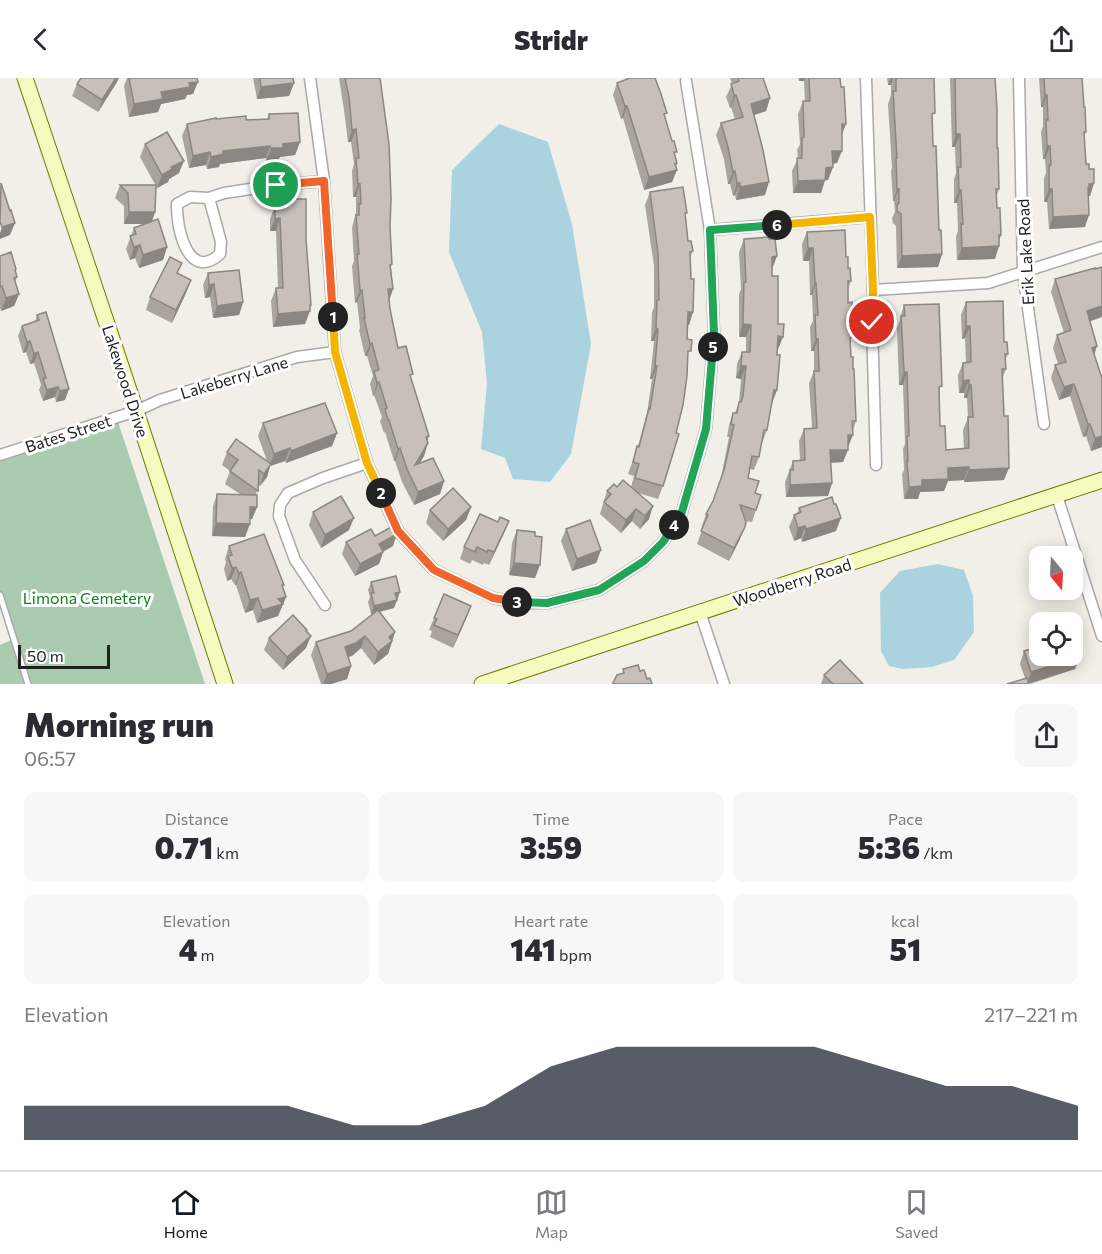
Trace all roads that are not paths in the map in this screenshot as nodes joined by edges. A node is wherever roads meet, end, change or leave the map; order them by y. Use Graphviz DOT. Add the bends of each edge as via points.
graph roads {
  1 [pos="25,78"];
  2 [pos="309,78"];
  3 [pos="866,78"];
  4 [pos="1019,78"];
  5 [pos="686,81"];
  6 [pos="324,181"];
  7 [pos="208,198"];
  8 [pos="870,217"];
  9 [pos="710,230"];
  10 [pos="1102,247"];
  11 [pos="1023,272"];
  12 [pos="873,290"];
  13 [pos="335,352"];
  14 [pos="136,411"];
  15 [pos="1044,424"];
  16 [pos="0,455"];
  17 [pos="367,463"];
  18 [pos="876,465"];
  19 [pos="1102,480"];
  20 [pos="1057,496"];
  21 [pos="0,595"];
  22 [pos="325,605"];
  23 [pos="700,612"];
  24 [pos="1102,636"];
  25 [pos="28,684"];
  26 [pos="225,684"];
  27 [pos="482,684"];
  28 [pos="723,684"];
  1 -- 14 [label="street, Lakewood Drive"];
  2 -- 6 [label="street"];
  3 -- 8 [label="street"];
  4 -- 11 [label="street, Erik Lake Road"];
  5 -- 9 [label="street"];
  6 -- 7 [label="street" via="276,185"];
  6 -- 13 [label="street"];
  7 -- 7 [label="street" via="190,197 177,204 184,245 191,258 200,261 213,260 220,254 221,242"];
  8 -- 9 [label="street"];
  8 -- 12 [label="street"];
  9 -- 17 [label="street" via="714,334 706,429 681,515 644,561 599,590 547,603 493,598 434,570 398,531"];
  10 -- 11 [label="street"];
  11 -- 12 [label="street" via="988,283"];
  11 -- 15 [label="street, Erik Lake Road"];
  12 -- 18 [label="street"];
  13 -- 14 [label="street, Lakeberry Lane" via="297,357"];
  13 -- 17 [label="street"];
  14 -- 16 [label="street, Bates Street"];
  14 -- 26 [label="street, Lakewood Drive"];
  17 -- 22 [label="street" via="288,493 280,505 279,516 295,560"];
  19 -- 20 [label="street, Woodberry Road"];
  20 -- 23 [label="street, Woodberry Road"];
  20 -- 24 [label="street"];
  21 -- 25 [label="lane"];
  23 -- 27 [label="street, Woodberry Road"];
  23 -- 28 [label="street"];
}
